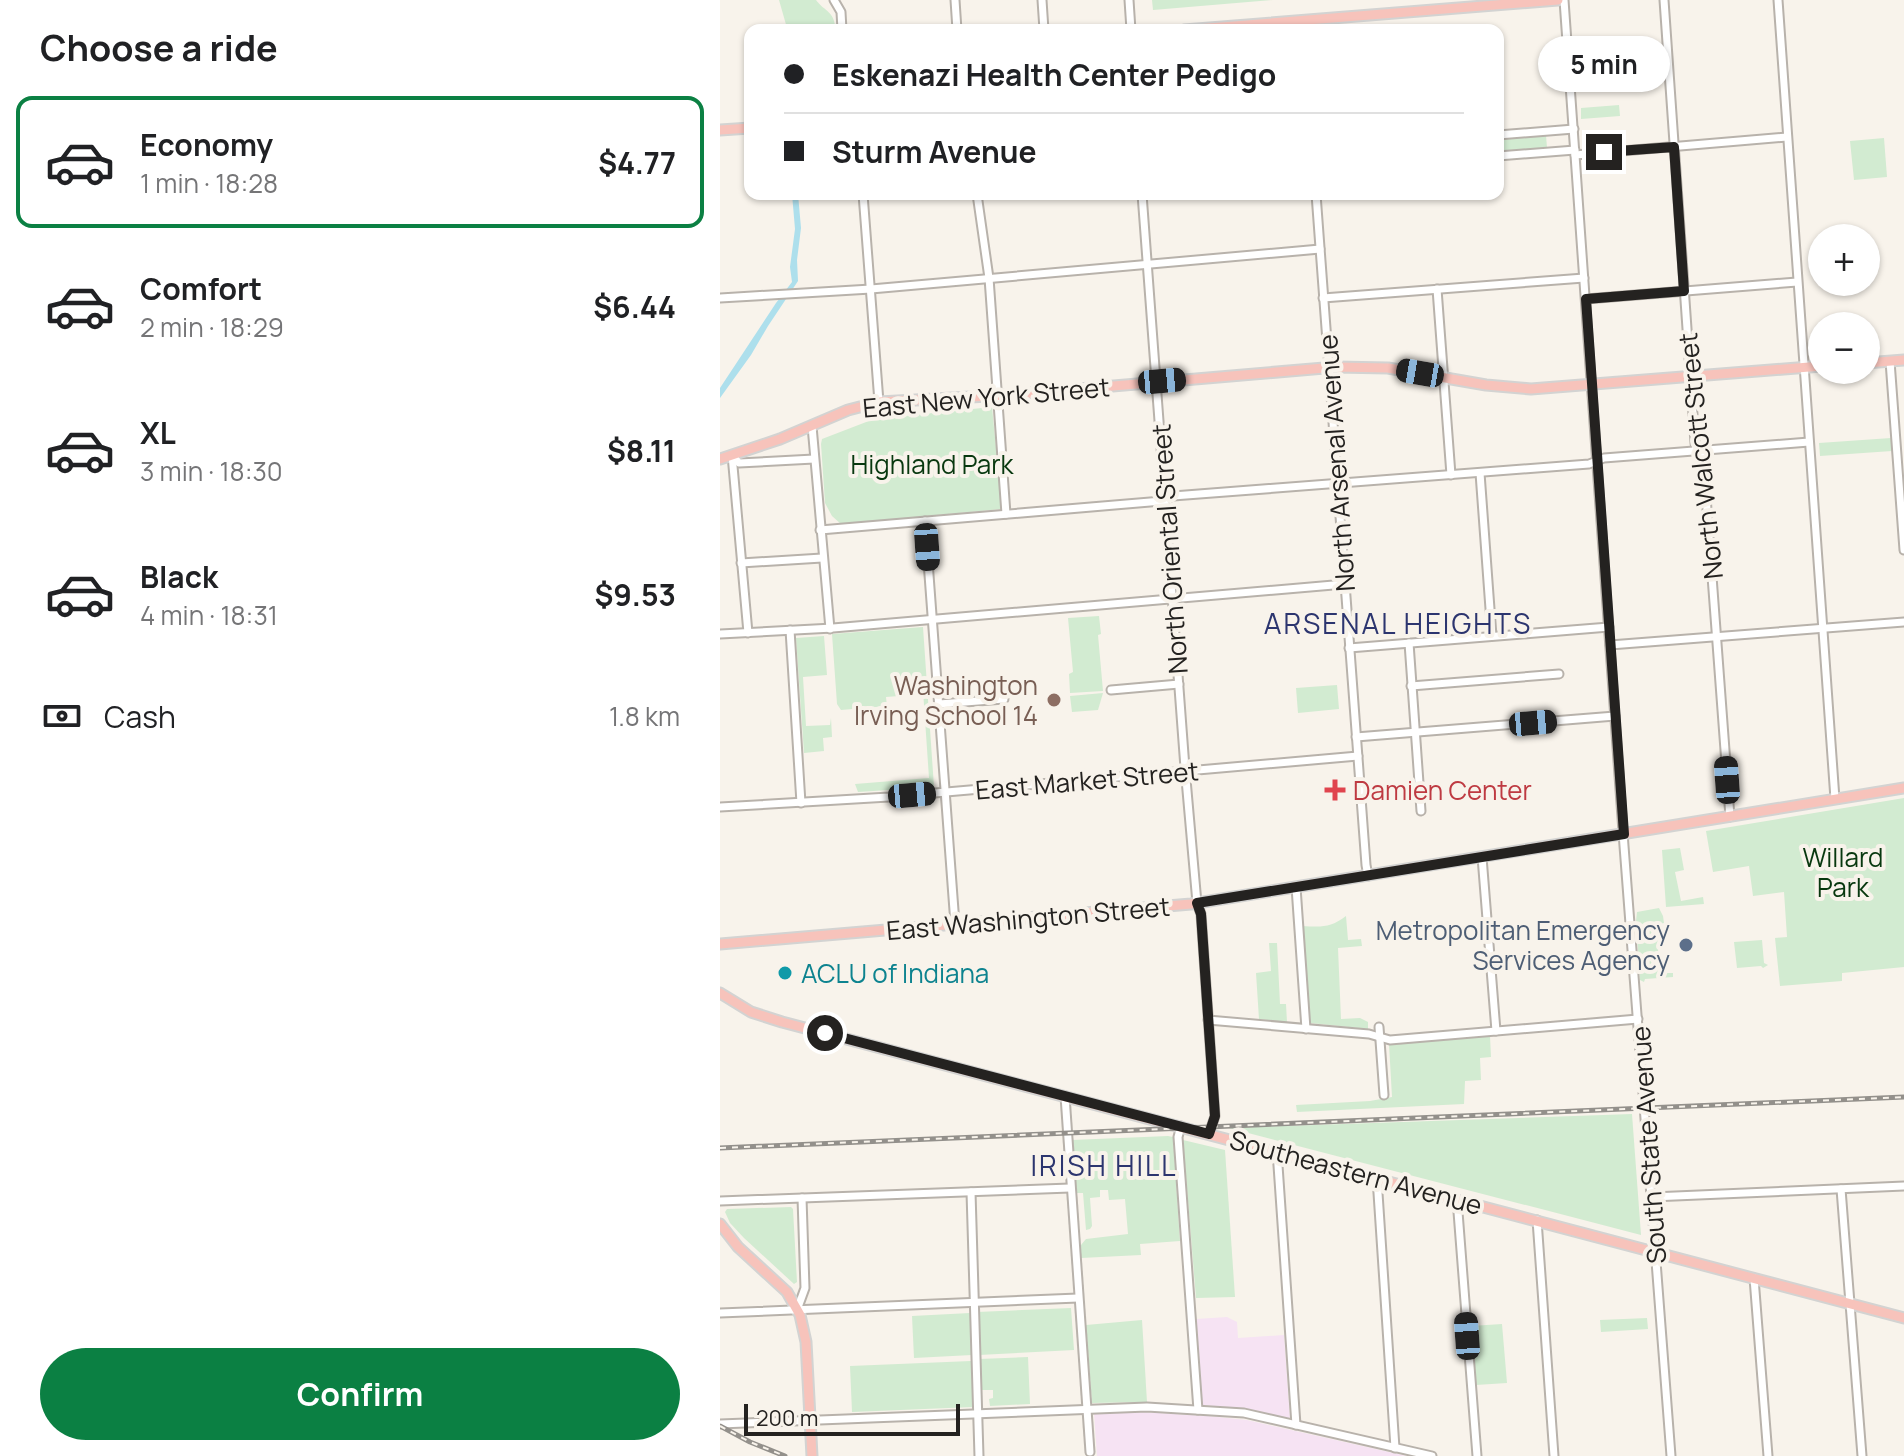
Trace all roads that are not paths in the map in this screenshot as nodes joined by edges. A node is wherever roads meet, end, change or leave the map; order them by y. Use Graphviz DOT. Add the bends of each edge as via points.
graph roads {
  1 [pos="834,0"];
  2 [pos="955,0"];
  3 [pos="1042,0"];
  4 [pos="1129,0"];
  5 [pos="1558,0"];
  6 [pos="1564,0"];
  7 [pos="1664,0"];
  8 [pos="1778,0"];
  9 [pos="842,24"];
  10 [pos="957,24"];
  11 [pos="1044,24"];
  12 [pos="1131,24"];
  13 [pos="1313,24"];
  14 [pos="744,128"];
  15 [pos="1574,129"];
  16 [pos="720,130"];
  17 [pos="1504,135"];
  18 [pos="1787,137"];
  19 [pos="1674,147"];
  20 [pos="1575,153"];
  21 [pos="1504,156"];
  22 [pos="864,200"];
  23 [pos="978,200"];
  24 [pos="1143,200"];
  25 [pos="1316,200"];
  26 [pos="1320,249"];
  27 [pos="1148,264"];
  28 [pos="989,278"];
  29 [pos="1584,278"];
  30 [pos="1797,282"];
  31 [pos="871,289"];
  32 [pos="1437,289"];
  33 [pos="1684,291"];
  34 [pos="720,298"];
  35 [pos="1323,298"];
  36 [pos="1586,299"];
  37 [pos="1904,360"];
  38 [pos="1890,361"];
  39 [pos="1880,362"];
  40 [pos="1329,368"];
  41 [pos="1804,368"];
  42 [pos="1808,368"];
  43 [pos="1690,376"];
  44 [pos="1444,378"];
  45 [pos="1157,382"];
  46 [pos="1592,384"];
  47 [pos="997,395"];
  48 [pos="879,402"];
  49 [pos="812,426"];
  50 [pos="1809,442"];
  51 [pos="1698,450"];
  52 [pos="732,455"];
  53 [pos="720,459"];
  54 [pos="814,459"];
  55 [pos="1597,461"];
  56 [pos="1480,473"];
  57 [pos="1451,475"];
  58 [pos="1337,483"];
  59 [pos="1166,499"];
  60 [pos="1006,514"];
  61 [pos="925,521"];
  62 [pos="820,530"];
  63 [pos="1904,550"];
  64 [pos="822,558"];
  65 [pos="741,563"];
  66 [pos="1345,584"];
  67 [pos="1173,599"];
  68 [pos="933,620"];
  69 [pos="1904,622"];
  70 [pos="1609,627"];
  71 [pos="1822,628"];
  72 [pos="830,629"];
  73 [pos="790,630"];
  74 [pos="748,633"];
  75 [pos="720,634"];
  76 [pos="1492,636"];
  77 [pos="1717,636"];
  78 [pos="1409,643"];
  79 [pos="1610,645"];
  80 [pos="1349,648"];
  81 [pos="1559,674"];
  82 [pos="1179,684"];
  83 [pos="1411,686"];
  84 [pos="1111,690"];
  85 [pos="1004,699"];
  86 [pos="939,704"];
  87 [pos="1615,716"];
  88 [pos="1416,732"];
  89 [pos="1356,737"];
  90 [pos="1358,756"];
  91 [pos="1186,772"];
  92 [pos="1904,788"];
  93 [pos="946,792"];
  94 [pos="1835,799"];
  95 [pos="801,803"];
  96 [pos="720,807"];
  97 [pos="1421,811"];
  98 [pos="1730,817"];
  99 [pos="1624,834"];
  100 [pos="1482,857"];
  101 [pos="1368,876"];
  102 [pos="1296,887"];
  103 [pos="1197,903"];
  104 [pos="955,924"];
  105 [pos="720,944"];
  106 [pos="720,993"];
  107 [pos="1638,1019"];
  108 [pos="1208,1020"];
  109 [pos="1379,1027"];
  110 [pos="1306,1029"];
  111 [pos="1496,1031"];
  112 [pos="1380,1038"];
  113 [pos="1384,1095"];
  114 [pos="1065,1096"];
  115 [pos="1181,1126"];
  116 [pos="1209,1134"];
  117 [pos="1277,1151"];
  118 [pos="1377,1178"];
  119 [pos="1904,1186"];
  120 [pos="1070,1188"];
  121 [pos="1841,1189"];
  122 [pos="971,1192"];
  123 [pos="1652,1197"];
  124 [pos="802,1198"];
  125 [pos="1457,1199"];
  126 [pos="720,1201"];
  127 [pos="1537,1220"];
  128 [pos="720,1224"];
  129 [pos="1656,1251"];
  130 [pos="1754,1278"];
  131 [pos="1078,1298"];
  132 [pos="974,1302"];
  133 [pos="1850,1303"];
  134 [pos="797,1310"];
  135 [pos="720,1313"];
  136 [pos="1904,1318"];
  137 [pos="1086,1409"];
  138 [pos="1198,1410"];
  139 [pos="978,1413"];
  140 [pos="810,1419"];
  141 [pos="720,1424"];
  142 [pos="1296,1425"];
  143 [pos="1395,1448"];
  144 [pos="1090,1452"];
  145 [pos="812,1456"];
  146 [pos="979,1456"];
  147 [pos="1432,1456"];
  148 [pos="1477,1456"];
  149 [pos="1554,1456"];
  150 [pos="1671,1456"];
  151 [pos="1768,1456"];
  152 [pos="1862,1456"];
  1 -- 9 [label="street"];
  2 -- 10 [label="street"];
  3 -- 11 [label="street"];
  4 -- 12 [label="street"];
  5 -- 13 [label="main road"];
  6 -- 15 [label="street, South State Avenue"];
  7 -- 19 [label="street, North Walcott Street"];
  8 -- 18 [label="street"];
  14 -- 16 [label="main road"];
  15 -- 17 [label="street"];
  15 -- 20 [label="street, South State Avenue"];
  18 -- 19 [label="street"];
  18 -- 30 [label="street"];
  19 -- 20 [label="street"];
  19 -- 33 [label="street, North Walcott Street"];
  20 -- 21 [label="street"];
  20 -- 29 [label="street, South State Avenue"];
  22 -- 31 [label="street"];
  23 -- 28 [label="street"];
  24 -- 27 [label="street, North Oriental Street"];
  25 -- 26 [label="street, North Arsenal Avenue"];
  26 -- 27 [label="street"];
  26 -- 35 [label="street, North Arsenal Avenue"];
  27 -- 28 [label="street"];
  27 -- 45 [label="street, North Oriental Street"];
  28 -- 31 [label="street"];
  28 -- 47 [label="street"];
  29 -- 32 [label="street"];
  29 -- 36 [label="street, South State Avenue"];
  30 -- 33 [label="street"];
  30 -- 41 [label="street"];
  31 -- 34 [label="street"];
  31 -- 48 [label="street"];
  32 -- 35 [label="street"];
  32 -- 44 [label="street"];
  33 -- 36 [label="street"];
  33 -- 43 [label="street, North Walcott Street"];
  35 -- 40 [label="street, North Arsenal Avenue"];
  36 -- 46 [label="street, South State Avenue"];
  37 -- 38 [label="main road"];
  38 -- 39 [label="main road"];
  38 -- 63 [label="street"];
  40 -- 44 [label="main road, East New York Street" via="1379,367"];
  40 -- 45 [label="main road, East New York Street"];
  40 -- 58 [label="street, North Arsenal Avenue"];
  41 -- 42 [label="main road, East New York Street"];
  41 -- 43 [label="main road, East New York Street"];
  41 -- 50 [label="street"];
  43 -- 46 [label="main road, East New York Street"];
  43 -- 51 [label="street, North Walcott Street"];
  44 -- 46 [label="main road, East New York Street" via="1520,389"];
  44 -- 57 [label="street"];
  45 -- 47 [label="main road, East New York Street"];
  45 -- 59 [label="street, North Oriental Street"];
  46 -- 55 [label="street, South State Avenue"];
  47 -- 48 [label="main road, East New York Street"];
  47 -- 60 [label="street"];
  48 -- 49 [label="main road, East New York Street"];
  49 -- 52 [label="main road, East New York Street"];
  49 -- 54 [label="street"];
  50 -- 51 [label="street"];
  50 -- 71 [label="street"];
  51 -- 55 [label="street"];
  51 -- 77 [label="street, North Walcott Street" via="1703,456"];
  52 -- 53 [label="main road, East New York Street"];
  52 -- 54 [label="street, East New York Street" via="739,463"];
  52 -- 65 [label="street"];
  54 -- 62 [label="street"];
  55 -- 56 [label="street"];
  55 -- 70 [label="street, South State Avenue"];
  56 -- 57 [label="street"];
  56 -- 76 [label="street"];
  57 -- 58 [label="street"];
  58 -- 59 [label="street"];
  58 -- 66 [label="street, North Arsenal Avenue"];
  59 -- 60 [label="street"];
  59 -- 67 [label="street, North Oriental Street"];
  60 -- 61 [label="street"];
  61 -- 62 [label="street"];
  61 -- 68 [label="street"];
  62 -- 64 [label="street"];
  64 -- 65 [label="street"];
  64 -- 72 [label="street"];
  65 -- 74 [label="street"];
  66 -- 67 [label="street"];
  66 -- 80 [label="street, North Arsenal Avenue"];
  67 -- 68 [label="street"];
  67 -- 82 [label="street, North Oriental Street"];
  68 -- 72 [label="street"];
  68 -- 86 [label="street"];
  69 -- 71 [label="street"];
  70 -- 76 [label="street"];
  70 -- 79 [label="street, South State Avenue"];
  71 -- 77 [label="street"];
  71 -- 94 [label="street"];
  72 -- 73 [label="street"];
  73 -- 74 [label="street"];
  73 -- 95 [label="street"];
  74 -- 75 [label="street"];
  76 -- 78 [label="street"];
  77 -- 79 [label="street"];
  77 -- 98 [label="street, North Walcott Street"];
  78 -- 80 [label="street"];
  78 -- 83 [label="street"];
  79 -- 87 [label="street, South State Avenue"];
  80 -- 89 [label="street, North Arsenal Avenue"];
  81 -- 83 [label="street"];
  82 -- 84 [label="street"];
  82 -- 91 [label="street, North Oriental Street"];
  83 -- 88 [label="street"];
  85 -- 86 [label="street"];
  86 -- 93 [label="street"];
  87 -- 88 [label="street"];
  87 -- 99 [label="street, South State Avenue"];
  88 -- 89 [label="street"];
  88 -- 97 [label="street"];
  89 -- 90 [label="street, North Arsenal Avenue"];
  90 -- 91 [label="street, East Market Street"];
  90 -- 101 [label="street, North Arsenal Avenue"];
  91 -- 93 [label="street, East Market Street"];
  91 -- 103 [label="street, North Oriental Street"];
  92 -- 94 [label="main road, East Washington Street"];
  93 -- 95 [label="street, East Market Street"];
  93 -- 104 [label="street"];
  94 -- 98 [label="main road, East Washington Street"];
  95 -- 96 [label="street, East Market Street"];
  98 -- 99 [label="main road, East Washington Street"];
  99 -- 100 [label="main road, East Washington Street"];
  99 -- 107 [label="street, South State Avenue"];
  100 -- 101 [label="main road, East Washington Street"];
  100 -- 111 [label="street"];
  101 -- 102 [label="main road, East Washington Street"];
  102 -- 103 [label="main road, East Washington Street"];
  102 -- 110 [label="street"];
  103 -- 104 [label="main road, East Washington Street"];
  103 -- 108 [label="street, North Oriental Street"];
  104 -- 105 [label="main road, East Washington Street"];
  106 -- 114 [label="main road, Southeastern Avenue" via="762,1016"];
  107 -- 111 [label="street"];
  107 -- 123 [label="street, South State Avenue"];
  108 -- 110 [label="street"];
  108 -- 116 [label="street, North Oriental Street" via="1215,1116"];
  109 -- 112 [label="street"];
  110 -- 112 [label="street"];
  111 -- 112 [label="street"];
  112 -- 113 [label="street"];
  114 -- 115 [label="main road, Southeastern Avenue"];
  114 -- 120 [label="street"];
  115 -- 116 [label="main road, Southeastern Avenue"];
  115 -- 138 [label="street"];
  116 -- 117 [label="main road, Southeastern Avenue"];
  117 -- 118 [label="main road, Southeastern Avenue"];
  117 -- 142 [label="street"];
  118 -- 125 [label="main road, Southeastern Avenue"];
  118 -- 143 [label="street"];
  119 -- 121 [label="street"];
  120 -- 122 [label="street"];
  120 -- 131 [label="street"];
  121 -- 123 [label="street"];
  121 -- 133 [label="street"];
  122 -- 124 [label="street"];
  122 -- 132 [label="street"];
  123 -- 129 [label="street, South State Avenue"];
  124 -- 126 [label="street"];
  124 -- 134 [label="street" via="805,1288"];
  125 -- 127 [label="main road, Southeastern Avenue"];
  125 -- 148 [label="street"];
  127 -- 129 [label="main road, Southeastern Avenue"];
  127 -- 149 [label="street"];
  128 -- 134 [label="main road" via="787,1292"];
  129 -- 130 [label="main road, Southeastern Avenue"];
  129 -- 150 [label="street, South State Avenue"];
  130 -- 133 [label="main road, Southeastern Avenue"];
  130 -- 151 [label="street"];
  131 -- 132 [label="street"];
  131 -- 137 [label="street"];
  132 -- 134 [label="street"];
  132 -- 139 [label="street"];
  133 -- 136 [label="main road, Southeastern Avenue"];
  133 -- 152 [label="street"];
  134 -- 135 [label="street"];
  134 -- 140 [label="main road" via="806,1342"];
  137 -- 138 [label="street"];
  137 -- 139 [label="street"];
  137 -- 144 [label="street"];
  138 -- 142 [label="street"];
  139 -- 140 [label="street"];
  139 -- 146 [label="street"];
  140 -- 141 [label="street"];
  140 -- 145 [label="main road"];
  142 -- 143 [label="street"];
  143 -- 147 [label="street"];
}
